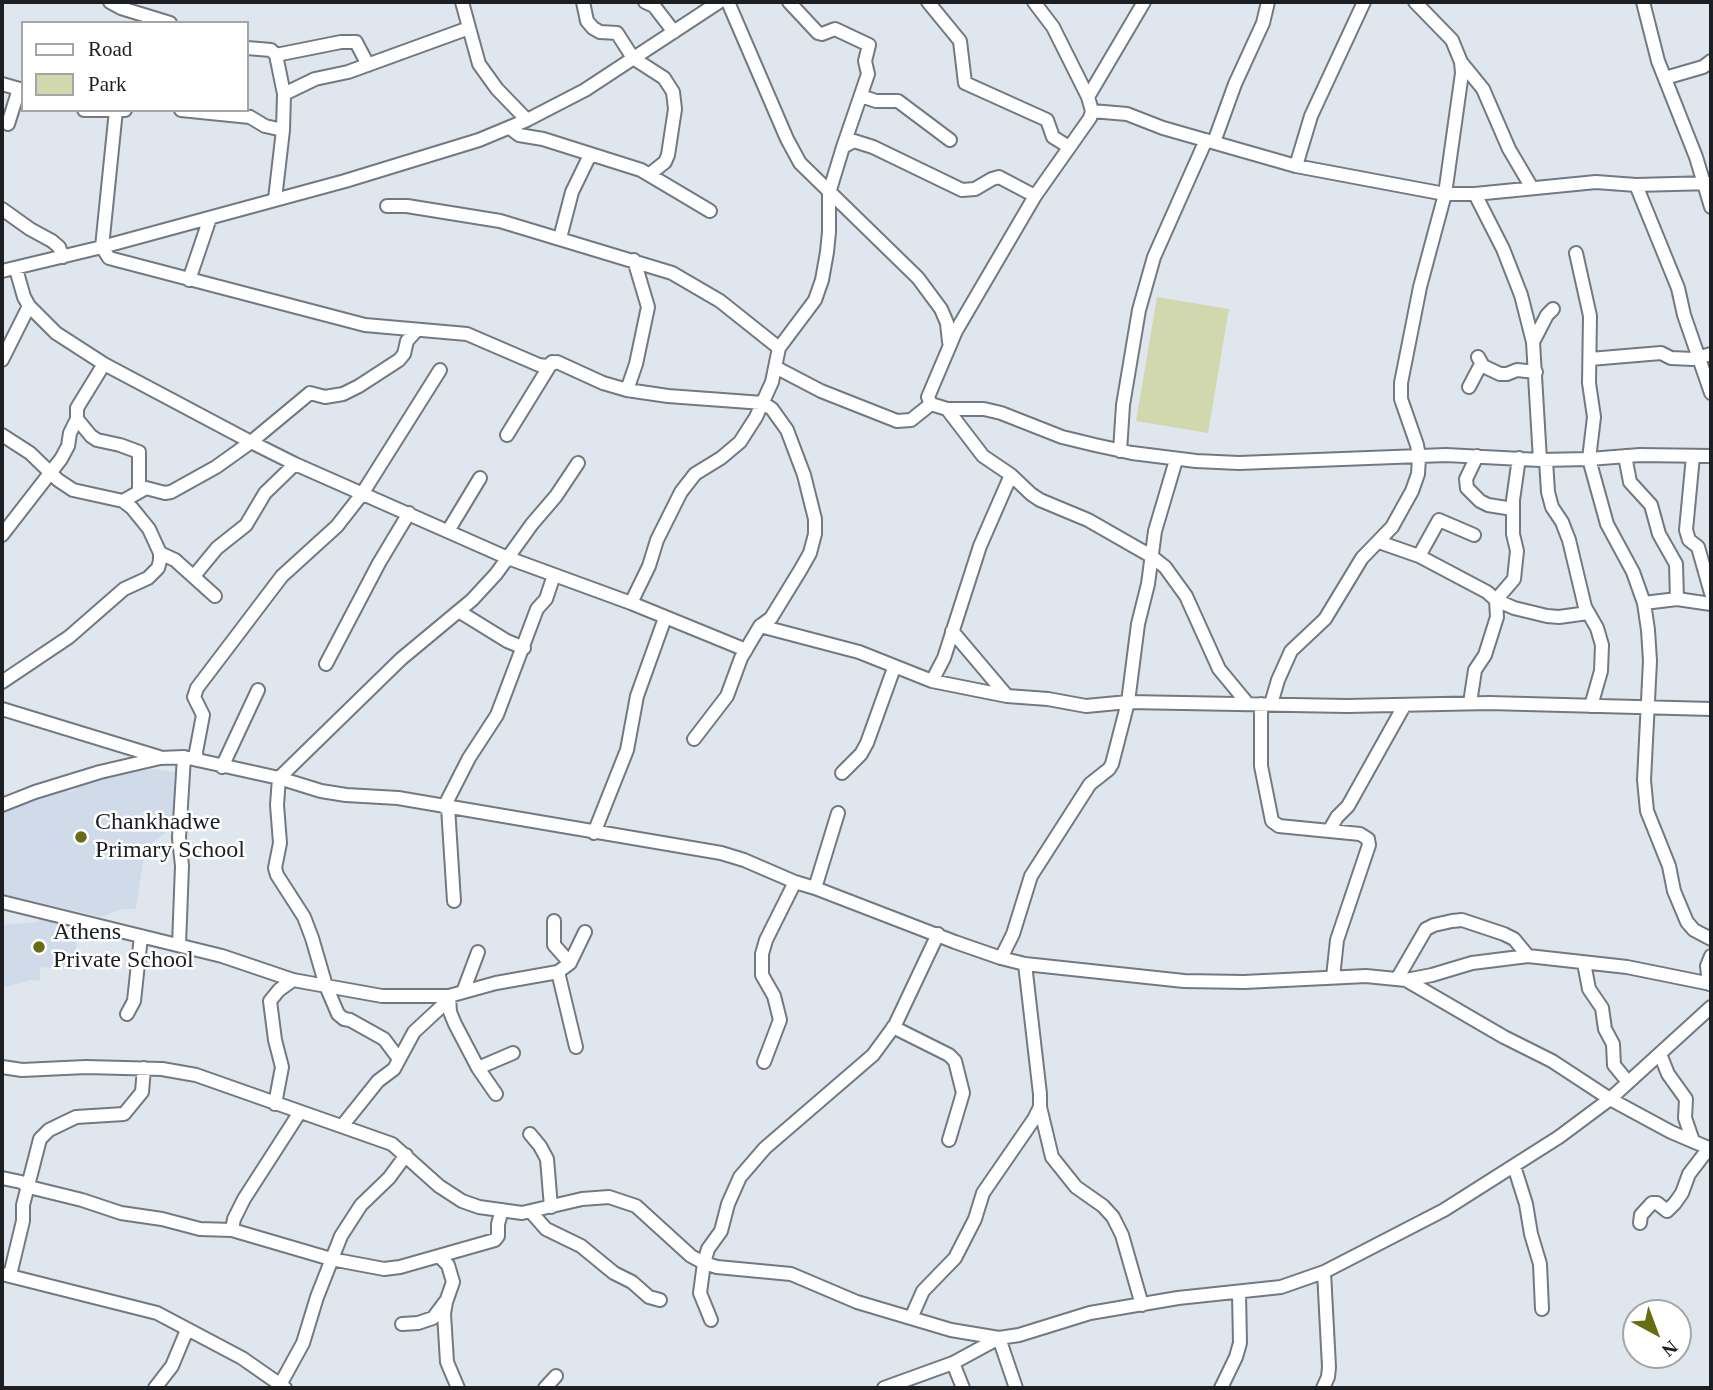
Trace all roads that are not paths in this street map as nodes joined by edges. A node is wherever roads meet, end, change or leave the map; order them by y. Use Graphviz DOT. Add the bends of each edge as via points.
graph roads {
  1 [pos="462,2"];
  2 [pos="583,2"];
  3 [pos="645,2"];
  4 [pos="719,2"];
  5 [pos="728,2"];
  6 [pos="789,2"];
  7 [pos="928,2"];
  8 [pos="1034,2"];
  9 [pos="1144,2"];
  10 [pos="1268,2"];
  11 [pos="1364,2"];
  12 [pos="1415,2"];
  13 [pos="1643,2"];
  14 [pos="118,4"];
  15 [pos="165,21"];
  16 [pos="469,28"];
  17 [pos="674,32"];
  18 [pos="248,48"];
  19 [pos="276,55"];
  20 [pos="633,58"];
  21 [pos="1711,61"];
  22 [pos="1461,62"];
  23 [pos="368,65"];
  24 [pos="1665,78"];
  25 [pos="2,84"];
  26 [pos="21,89"];
  27 [pos="284,94"];
  28 [pos="862,96"];
  29 [pos="1088,97"];
  30 [pos="1092,111"];
  31 [pos="119,112"];
  32 [pos="201,112"];
  33 [pos="527,120"];
  34 [pos="8,124"];
  35 [pos="510,128"];
  36 [pos="283,130"];
  37 [pos="950,140"];
  38 [pos="1210,141"];
  39 [pos="843,147"];
  40 [pos="1069,147"];
  41 [pos="590,155"];
  42 [pos="1296,166"];
  43 [pos="650,174"];
  44 [pos="1708,183"];
  45 [pos="1636,185"];
  46 [pos="1532,188"];
  47 [pos="829,193"];
  48 [pos="1445,194"];
  49 [pos="1475,194"];
  50 [pos="1035,196"];
  51 [pos="275,199"];
  52 [pos="387,206"];
  53 [pos="1711,207"];
  54 [pos="2,209"];
  55 [pos="710,211"];
  56 [pos="210,218"];
  57 [pos="561,238"];
  58 [pos="102,247"];
  59 [pos="1576,253"];
  60 [pos="63,257"];
  61 [pos="634,260"];
  62 [pos="16,269"];
  63 [pos="2,271"];
  64 [pos="189,280"];
  65 [pos="29,306"];
  66 [pos="1553,309"];
  67 [pos="416,331"];
  68 [pos="1533,342"];
  69 [pos="949,343"];
  70 [pos="779,348"];
  71 [pos="1705,356"];
  72 [pos="1590,359"];
  73 [pos="2,360"];
  74 [pos="552,362"];
  75 [pos="104,364"];
  76 [pos="777,368"];
  77 [pos="440,370"];
  78 [pos="1536,372"];
  79 [pos="1469,387"];
  80 [pos="628,390"];
  81 [pos="1711,393"];
  82 [pos="763,403"];
  83 [pos="931,404"];
  84 [pos="947,409"];
  85 [pos="78,419"];
  86 [pos="507,435"];
  87 [pos="3,440"];
  88 [pos="251,442"];
  89 [pos="1120,451"];
  90 [pos="1477,456"];
  91 [pos="1625,456"];
  92 [pos="1693,456"];
  93 [pos="1711,456"];
  94 [pos="1419,457"];
  95 [pos="1519,458"];
  96 [pos="1589,459"];
  97 [pos="1176,460"];
  98 [pos="1543,460"];
  99 [pos="578,463"];
  100 [pos="295,464"];
  101 [pos="51,473"];
  102 [pos="1011,475"];
  103 [pos="480,478"];
  104 [pos="139,491"];
  105 [pos="362,494"];
  106 [pos="123,501"];
  107 [pos="1513,509"];
  108 [pos="409,513"];
  109 [pos="448,531"];
  110 [pos="2,535"];
  111 [pos="1474,535"];
  112 [pos="1378,542"];
  113 [pos="160,553"];
  114 [pos="1151,556"];
  115 [pos="1419,556"];
  116 [pos="508,558"];
  117 [pos="554,575"];
  118 [pos="194,576"];
  119 [pos="1711,593"];
  120 [pos="215,596"];
  121 [pos="1677,599"];
  122 [pos="1496,600"];
  123 [pos="631,603"];
  124 [pos="1644,603"];
  125 [pos="1711,604"];
  126 [pos="460,611"];
  127 [pos="1588,614"];
  128 [pos="665,618"];
  129 [pos="760,626"];
  130 [pos="953,631"];
  131 [pos="524,649"];
  132 [pos="746,650"];
  133 [pos="326,664"];
  134 [pos="894,668"];
  135 [pos="932,681"];
  136 [pos="2,682"];
  137 [pos="258,690"];
  138 [pos="1007,696"];
  139 [pos="1128,702"];
  140 [pos="1260,704"];
  141 [pos="1470,704"];
  142 [pos="1404,706"];
  143 [pos="1591,706"];
  144 [pos="1647,707"];
  145 [pos="2,709"];
  146 [pos="1711,709"];
  147 [pos="694,739"];
  148 [pos="160,758"];
  149 [pos="191,759"];
  150 [pos="222,767"];
  151 [pos="842,773"];
  152 [pos="279,778"];
  153 [pos="2,805"];
  154 [pos="446,807"];
  155 [pos="838,813"];
  156 [pos="1329,831"];
  157 [pos="594,833"];
  158 [pos="795,883"];
  159 [pos="815,888"];
  160 [pos="454,901"];
  161 [pos="2,902"];
  162 [pos="554,921"];
  163 [pos="585,932"];
  164 [pos="938,934"];
  165 [pos="141,936"];
  166 [pos="1711,939"];
  167 [pos="179,945"];
  168 [pos="478,952"];
  169 [pos="1528,956"];
  170 [pos="1711,956"];
  171 [pos="1000,958"];
  172 [pos="570,963"];
  173 [pos="1584,963"];
  174 [pos="1025,964"];
  175 [pos="558,972"];
  176 [pos="1333,977"];
  177 [pos="1401,979"];
  178 [pos="293,980"];
  179 [pos="1710,984"];
  180 [pos="326,986"];
  181 [pos="463,992"];
  182 [pos="449,996"];
  183 [pos="1711,1007"];
  184 [pos="127,1014"];
  185 [pos="893,1027"];
  186 [pos="576,1047"];
  187 [pos="513,1054"];
  188 [pos="1660,1054"];
  189 [pos="399,1059"];
  190 [pos="764,1062"];
  191 [pos="2,1067"];
  192 [pos="144,1068"];
  193 [pos="478,1068"];
  194 [pos="1628,1082"];
  195 [pos="496,1094"];
  196 [pos="1610,1099"];
  197 [pos="275,1104"];
  198 [pos="1040,1107"];
  199 [pos="300,1112"];
  200 [pos="342,1126"];
  201 [pos="530,1134"];
  202 [pos="949,1140"];
  203 [pos="1693,1141"];
  204 [pos="1710,1149"];
  205 [pos="406,1155"];
  206 [pos="1514,1166"];
  207 [pos="2,1178"];
  208 [pos="29,1186"];
  209 [pos="551,1206"];
  210 [pos="502,1210"];
  211 [pos="531,1212"];
  212 [pos="1640,1223"];
  213 [pos="232,1230"];
  214 [pos="439,1256"];
  215 [pos="331,1259"];
  216 [pos="704,1263"];
  217 [pos="1324,1272"];
  218 [pos="6,1275"];
  219 [pos="1239,1293"];
  220 [pos="660,1300"];
  221 [pos="446,1302"];
  222 [pos="1142,1304"];
  223 [pos="1542,1309"];
  224 [pos="911,1318"];
  225 [pos="711,1321"];
  226 [pos="402,1324"];
  227 [pos="187,1330"];
  228 [pos="999,1339"];
  229 [pos="953,1363"];
  230 [pos="556,1376"];
  231 [pos="283,1386"];
  232 [pos="155,1388"];
  233 [pos="458,1388"];
  234 [pos="545,1388"];
  235 [pos="884,1388"];
  236 [pos="963,1388"];
  237 [pos="1016,1388"];
  238 [pos="1221,1388"];
  239 [pos="1323,1388"];
  1 -- 16 [label="street"];
  2 -- 20 [label="street" via="590,24 600,32 617,33"];
  3 -- 17 [label="street" via="654,6"];
  4 -- 17 [label="street"];
  5 -- 47 [label="street" via="793,152"];
  6 -- 28 [label="street" via="818,33 835,29 866,42 868,74"];
  7 -- 40 [label="street" via="960,41 965,83 1047,120 1053,137"];
  8 -- 29 [label="street" via="1053,27"];
  9 -- 29 [label="street"];
  10 -- 38 [label="street"];
  11 -- 42 [label="street" via="1311,116"];
  12 -- 22 [label="street" via="1452,40"];
  13 -- 24 [label="street"];
  14 -- 15 [label="street"];
  16 -- 23 [label="street"];
  16 -- 33 [label="street" via="482,69"];
  17 -- 20 [label="street"];
  18 -- 19 [label="street" via="271,50"];
  19 -- 23 [label="street" via="356,42"];
  19 -- 27 [label="street"];
  20 -- 33 [label="street"];
  20 -- 43 [label="street" via="664,78 673,92 668,155"];
  21 -- 24 [label="street"];
  22 -- 46 [label="street" via="1483,89"];
  22 -- 48 [label="street"];
  23 -- 27 [label="street" via="315,79"];
  24 -- 44 [label="street"];
  25 -- 26 [label="street"];
  26 -- 34 [label="street"];
  27 -- 36 [label="street"];
  28 -- 37 [label="street" via="898,102"];
  28 -- 39 [label="street"];
  29 -- 30 [label="street"];
  30 -- 38 [label="street" via="1127,114"];
  30 -- 40 [label="street"];
  31 -- 58 [label="street"];
  32 -- 36 [label="street" via="250,117"];
  33 -- 35 [label="street"];
  35 -- 41 [label="street" via="519,135"];
  35 -- 51 [label="street" via="452,150"];
  36 -- 51 [label="street"];
  38 -- 42 [label="street"];
  38 -- 89 [label="street" via="1154,257 1123,405"];
  39 -- 47 [label="street"];
  39 -- 50 [label="street" via="854,141 873,147 962,190 999,177"];
  40 -- 50 [label="street"];
  41 -- 43 [label="street"];
  41 -- 57 [label="street" via="572,192"];
  42 -- 48 [label="street"];
  43 -- 55 [label="street"];
  44 -- 45 [label="street"];
  44 -- 53 [label="street"];
  45 -- 46 [label="street" via="1596,182"];
  45 -- 71 [label="street" via="1684,314"];
  46 -- 49 [label="street"];
  47 -- 69 [label="street" via="918,278 941,309"];
  47 -- 70 [label="street" via="830,232 819,291"];
  48 -- 49 [label="street"];
  48 -- 94 [label="street" via="1401,383 1401,399"];
  49 -- 68 [label="street" via="1503,249"];
  50 -- 69 [label="street"];
  51 -- 56 [label="street"];
  52 -- 57 [label="street" via="500,220"];
  54 -- 60 [label="street" via="52,240"];
  56 -- 58 [label="street"];
  56 -- 64 [label="street"];
  57 -- 61 [label="street"];
  58 -- 60 [label="street"];
  58 -- 64 [label="street" via="109,258"];
  59 -- 72 [label="street" via="1590,316"];
  60 -- 62 [label="street"];
  61 -- 70 [label="street" via="672,273 705,292"];
  61 -- 80 [label="street" via="648,307"];
  62 -- 63 [label="street"];
  62 -- 65 [label="street"];
  64 -- 67 [label="street" via="365,325"];
  65 -- 73 [label="street"];
  65 -- 75 [label="street" via="56,333"];
  66 -- 68 [label="street"];
  67 -- 74 [label="street" via="467,334 539,365"];
  67 -- 88 [label="street" via="390,368 343,394 325,397 310,393"];
  68 -- 78 [label="street"];
  69 -- 83 [label="street" via="928,397"];
  70 -- 76 [label="street"];
  71 -- 72 [label="street" via="1671,358 1661,353"];
  71 -- 81 [label="street"];
  72 -- 96 [label="street" via="1594,416"];
  74 -- 80 [label="street"];
  74 -- 86 [label="street"];
  75 -- 85 [label="street" via="77,408"];
  75 -- 88 [label="street"];
  76 -- 82 [label="street"];
  76 -- 83 [label="street" via="897,421 911,420"];
  77 -- 105 [label="street"];
  78 -- 79 [label="street" via="1500,374 1480,362"];
  78 -- 98 [label="street"];
  80 -- 82 [label="street"];
  82 -- 123 [label="street" via="740,442 695,474 681,492"];
  82 -- 129 [label="street" via="787,430 811,502 815,534 801,569 771,618"];
  83 -- 84 [label="street"];
  84 -- 89 [label="street" via="1001,413 1062,437"];
  84 -- 102 [label="street" via="978,451"];
  85 -- 101 [label="street"];
  85 -- 104 [label="street" via="91,436 139,452"];
  87 -- 101 [label="street" via="30,453"];
  88 -- 100 [label="street"];
  88 -- 104 [label="street" via="171,492"];
  89 -- 97 [label="street"];
  90 -- 94 [label="street"];
  90 -- 95 [label="street"];
  90 -- 107 [label="street" via="1466,480 1470,492 1488,505"];
  91 -- 92 [label="street"];
  91 -- 96 [label="street"];
  91 -- 121 [label="street" via="1630,482 1651,505 1659,534 1676,564"];
  92 -- 93 [label="street"];
  92 -- 119 [label="street" via="1686,530 1698,547"];
  94 -- 97 [label="street" via="1239,463"];
  94 -- 112 [label="street" via="1416,483"];
  95 -- 98 [label="street"];
  95 -- 107 [label="street"];
  96 -- 98 [label="street"];
  96 -- 124 [label="street" via="1602,513"];
  97 -- 114 [label="street"];
  98 -- 127 [label="street" via="1552,506 1569,540"];
  99 -- 116 [label="street"];
  100 -- 105 [label="street"];
  100 -- 118 [label="street" via="265,493 246,525"];
  101 -- 106 [label="street" via="82,493"];
  101 -- 110 [label="street"];
  102 -- 114 [label="street" via="1040,500 1078,514"];
  102 -- 130 [label="street" via="980,546"];
  103 -- 109 [label="street"];
  104 -- 106 [label="street"];
  105 -- 108 [label="street"];
  105 -- 149 [label="street" via="337,526 282,576 197,688 194,696 203,715"];
  106 -- 113 [label="street" via="149,529"];
  107 -- 122 [label="street" via="1514,579"];
  108 -- 109 [label="street"];
  108 -- 133 [label="street"];
  109 -- 116 [label="street"];
  111 -- 115 [label="street" via="1439,520"];
  112 -- 115 [label="street"];
  112 -- 140 [label="street" via="1362,558 1325,619 1291,651"];
  113 -- 118 [label="street"];
  113 -- 136 [label="street" via="152,575 124,589 69,637"];
  114 -- 139 [label="street"];
  114 -- 140 [label="street" via="1182,589 1219,669"];
  115 -- 122 [label="street"];
  116 -- 117 [label="street"];
  116 -- 126 [label="street"];
  117 -- 123 [label="street"];
  117 -- 131 [label="street"];
  118 -- 120 [label="street"];
  121 -- 124 [label="street"];
  121 -- 125 [label="street"];
  122 -- 127 [label="street" via="1547,616"];
  122 -- 141 [label="street" via="1497,617 1475,670"];
  123 -- 128 [label="street"];
  124 -- 144 [label="street" via="1650,647"];
  126 -- 131 [label="street"];
  126 -- 152 [label="street" via="401,659"];
  127 -- 143 [label="street" via="1602,645 1601,671"];
  128 -- 132 [label="street"];
  128 -- 157 [label="street" via="637,696 627,750"];
  129 -- 132 [label="street"];
  129 -- 134 [label="street" via="859,652"];
  130 -- 135 [label="street"];
  130 -- 138 [label="street"];
  131 -- 154 [label="street" via="497,715"];
  132 -- 147 [label="street" via="727,696"];
  134 -- 135 [label="street"];
  134 -- 151 [label="street" via="867,743"];
  135 -- 138 [label="street"];
  137 -- 150 [label="street"];
  138 -- 139 [label="street" via="1086,706"];
  139 -- 140 [label="street"];
  139 -- 171 [label="street" via="1112,764 1090,784 1031,876 1013,934"];
  140 -- 142 [label="street"];
  140 -- 156 [label="street" via="1261,766 1272,821 1279,826"];
  141 -- 142 [label="street"];
  141 -- 143 [label="street"];
  142 -- 156 [label="street" via="1349,806"];
  143 -- 144 [label="street"];
  144 -- 146 [label="street"];
  144 -- 166 [label="street" via="1647,811 1683,913 1694,930"];
  145 -- 148 [label="street"];
  148 -- 149 [label="street"];
  148 -- 153 [label="street" via="67,781"];
  149 -- 150 [label="street"];
  149 -- 167 [label="street" via="179,838"];
  150 -- 152 [label="street"];
  152 -- 154 [label="street" via="321,791"];
  152 -- 180 [label="street" via="280,843 275,871 304,917"];
  154 -- 157 [label="street"];
  154 -- 160 [label="street"];
  155 -- 159 [label="street"];
  156 -- 176 [label="street" via="1360,834 1369,845 1336,940"];
  157 -- 158 [label="street" via="721,853"];
  158 -- 159 [label="street"];
  158 -- 190 [label="street" via="762,954 762,975 780,1020"];
  159 -- 164 [label="street"];
  161 -- 165 [label="street"];
  162 -- 172 [label="street" via="554,945"];
  163 -- 172 [label="street"];
  164 -- 171 [label="street"];
  164 -- 185 [label="street"];
  165 -- 167 [label="street"];
  165 -- 184 [label="street" via="134,1001"];
  167 -- 178 [label="street"];
  168 -- 181 [label="street"];
  169 -- 173 [label="street"];
  169 -- 177 [label="street"];
  169 -- 177 [label="street" via="1504,934 1452,921 1426,929"];
  170 -- 179 [label="street" via="1707,966"];
  171 -- 174 [label="street"];
  172 -- 175 [label="street"];
  173 -- 179 [label="street"];
  173 -- 194 [label="street" via="1589,989 1602,1008 1613,1045 1614,1065"];
  174 -- 176 [label="street" via="1184,981"];
  174 -- 198 [label="street"];
  175 -- 181 [label="street"];
  175 -- 186 [label="street"];
  176 -- 177 [label="street"];
  177 -- 196 [label="street" via="1552,1061"];
  178 -- 180 [label="street"];
  178 -- 197 [label="street" via="270,1001 282,1067"];
  180 -- 182 [label="street" via="382,996"];
  180 -- 189 [label="street" via="341,1018 384,1039"];
  181 -- 182 [label="street"];
  182 -- 189 [label="street" via="414,1032"];
  182 -- 193 [label="street" via="450,1012"];
  183 -- 188 [label="street"];
  185 -- 202 [label="street" via="955,1061 963,1093"];
  185 -- 216 [label="street" via="867,1062 750,1163 733,1190 721,1231"];
  187 -- 193 [label="street"];
  188 -- 194 [label="street"];
  188 -- 203 [label="street" via="1686,1099 1685,1118"];
  189 -- 200 [label="street"];
  191 -- 192 [label="street"];
  192 -- 197 [label="street" via="196,1076"];
  192 -- 208 [label="street" via="142,1091 124,1114 76,1117 44,1134"];
  193 -- 195 [label="street"];
  194 -- 196 [label="street"];
  196 -- 203 [label="street"];
  196 -- 206 [label="street"];
  197 -- 199 [label="street"];
  198 -- 222 [label="street" via="1052,1157 1076,1187 1113,1217"];
  198 -- 224 [label="street" via="983,1193 955,1258 923,1291"];
  199 -- 200 [label="street"];
  199 -- 213 [label="street" via="244,1199"];
  200 -- 205 [label="street" via="392,1144"];
  201 -- 209 [label="street" via="547,1159"];
  203 -- 204 [label="street"];
  204 -- 212 [label="street" via="1689,1174 1675,1203 1667,1211 1652,1203"];
  205 -- 210 [label="street" via="454,1196 479,1207"];
  205 -- 215 [label="street" via="353,1217"];
  206 -- 217 [label="street" via="1444,1210"];
  206 -- 223 [label="street" via="1540,1264"];
  207 -- 208 [label="street"];
  208 -- 213 [label="street" via="130,1215 200,1229"];
  208 -- 218 [label="street"];
  209 -- 211 [label="street"];
  209 -- 216 [label="street" via="598,1197 628,1203"];
  210 -- 211 [label="street"];
  210 -- 214 [label="street" via="495,1240"];
  211 -- 220 [label="street" via="546,1228"];
  213 -- 215 [label="street"];
  214 -- 215 [label="street" via="392,1269"];
  214 -- 221 [label="street" via="452,1273"];
  215 -- 231 [label="street" via="303,1343"];
  216 -- 224 [label="street" via="791,1274 857,1302"];
  216 -- 225 [label="street" via="700,1293"];
  217 -- 219 [label="street" via="1281,1287"];
  217 -- 239 [label="street" via="1329,1367"];
  218 -- 227 [label="street" via="157,1313"];
  219 -- 222 [label="street"];
  219 -- 238 [label="street" via="1240,1343"];
  221 -- 226 [label="street" via="433,1318"];
  221 -- 233 [label="street" via="447,1362"];
  222 -- 228 [label="street" via="1090,1313"];
  224 -- 228 [label="street"];
  227 -- 231 [label="street" via="242,1358"];
  227 -- 232 [label="street" via="172,1366"];
  228 -- 229 [label="street"];
  228 -- 237 [label="street"];
  229 -- 235 [label="street"];
  229 -- 236 [label="street"];
  230 -- 234 [label="street"];
}
